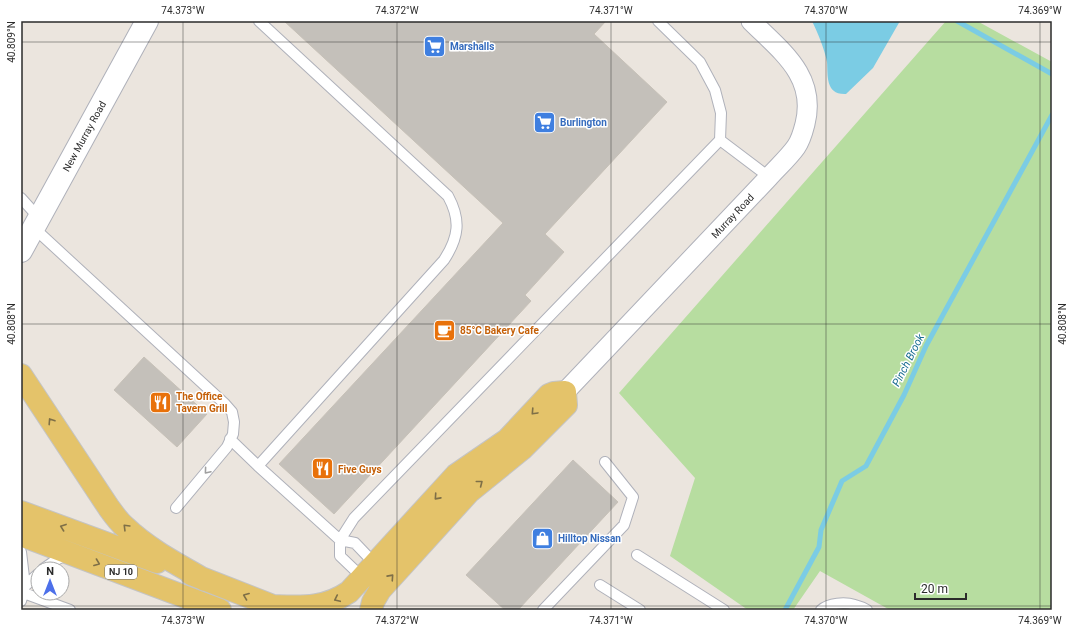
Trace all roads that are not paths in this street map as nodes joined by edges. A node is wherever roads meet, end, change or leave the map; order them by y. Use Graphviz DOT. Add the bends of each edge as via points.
graph roads {
  1 [pos="147,21"];
  2 [pos="259,21"];
  3 [pos="658,21"];
  4 [pos="751,21"];
  5 [pos="720,140"];
  6 [pos="769,177"];
  7 [pos="21,198"];
  8 [pos="37,223"];
  9 [pos="21,251"];
  10 [pos="21,375"];
  11 [pos="565,392"];
  12 [pos="230,439"];
  13 [pos="605,462"];
  14 [pos="258,466"];
  15 [pos="176,508"];
  16 [pos="21,512"];
  17 [pos="21,535"];
  18 [pos="340,540"];
  19 [pos="21,552"];
  20 [pos="70,553"];
  21 [pos="637,555"];
  22 [pos="55,561"];
  23 [pos="369,571"];
  24 [pos="205,580"];
  25 [pos="30,584"];
  26 [pos="600,586"];
  27 [pos="23,593"];
  28 [pos="278,608"];
  29 [pos="70,610"];
  30 [pos="220,610"];
  31 [pos="371,610"];
  32 [pos="543,610"];
  33 [pos="640,610"];
  34 [pos="724,610"];
  35 [pos="821,610"];
  36 [pos="867,610"];
  1 -- 8 [label="street, New Murray Road"];
  2 -- 14 [label="lane" via="448,196 457,217 453,248 444,260"];
  3 -- 5 [label="lane" via="700,62 715,90 721,113"];
  4 -- 6 [label="street, Murray Road" via="795,66 803,81 807,98 807,115 801,138 796,148"];
  5 -- 6 [label="lane"];
  5 -- 18 [label="lane" via="354,518"];
  6 -- 11 [label="street, Murray Road"];
  7 -- 8 [label="lane"];
  8 -- 9 [label="street, New Murray Road"];
  8 -- 12 [label="lane" via="225,404 232,412 234,422"];
  24 -- 10 [label="main road, one-way" via="157,552 124,526 109,508"];
  11 -- 23 [label="main road, one-way" via="549,395 508,440 456,475"];
  31 -- 11 [label="main road, one-way" via="380,590 469,492 522,450 566,406"];
  12 -- 14 [label="lane"];
  12 -- 15 [label="lane, one-way" via="227,447"];
  13 -- 32 [label="lane" via="633,497 624,525"];
  14 -- 18 [label="lane"];
  24 -- 16 [label="main road, NJ 10, one-way"];
  17 -- 20 [label="main road, NJ 10"];
  18 -- 23 [label="lane" via="355,543"];
  18 -- 23 [label="lane" via="340,556"];
  19 -- 27 [label="lane"];
  20 -- 22 [label="lane"];
  20 -- 30 [label="main road, NJ 10, one-way"];
  21 -- 34 [label="lane"];
  23 -- 28 [label="main road, one-way" via="349,592 337,600 317,606"];
  28 -- 24 [label="main road, NJ 10, one-way"];
  25 -- 27 [label="lane"];
  26 -- 33 [label="lane"];
  27 -- 29 [label="lane"];
  35 -- 36 [label="lane" via="844,604 856,605"];
}
